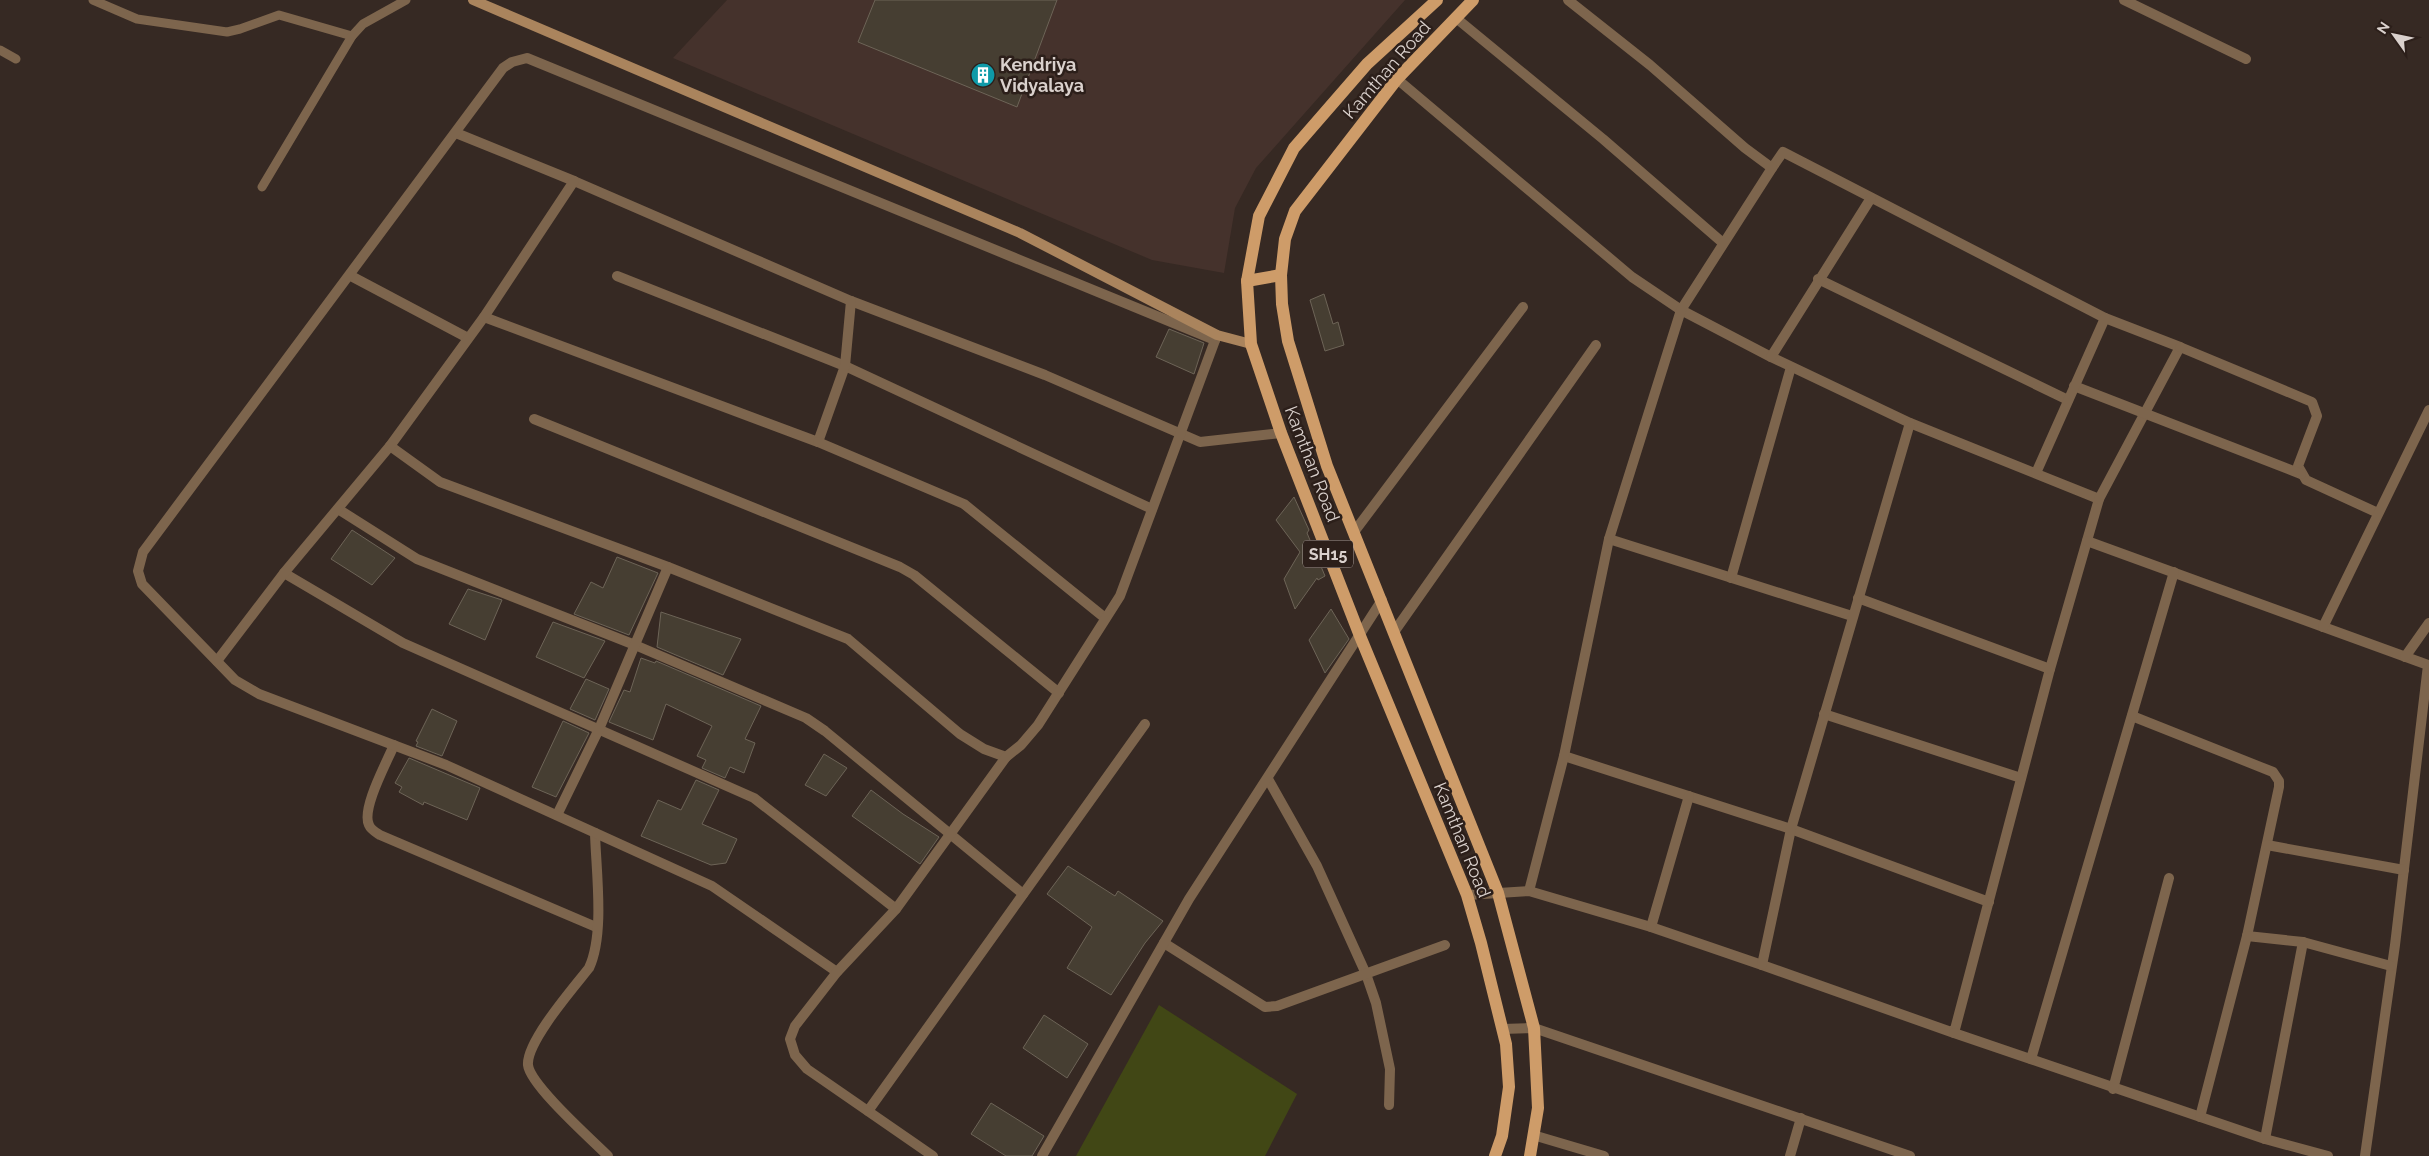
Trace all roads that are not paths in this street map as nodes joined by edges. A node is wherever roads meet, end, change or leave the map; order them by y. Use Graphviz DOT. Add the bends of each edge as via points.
graph roads {
  1 [pos="93,0"];
  2 [pos="406,0"];
  3 [pos="473,0"];
  4 [pos="1437,0"];
  5 [pos="1473,0"];
  6 [pos="1568,0"];
  7 [pos="2124,0"];
  8 [pos="1456,18"];
  9 [pos="352,36"];
  10 [pos="0,50"];
  11 [pos="16,59"];
  12 [pos="2246,59"];
  13 [pos="1397,80"];
  14 [pos="456,133"];
  15 [pos="1772,168"];
  16 [pos="574,181"];
  17 [pos="262,187"];
  18 [pos="1871,198"];
  19 [pos="1723,243"];
  20 [pos="1281,275"];
  21 [pos="350,276"];
  22 [pos="617,276"];
  23 [pos="1818,279"];
  24 [pos="1247,281"];
  25 [pos="851,301"];
  26 [pos="1523,307"];
  27 [pos="1681,310"];
  28 [pos="484,316"];
  29 [pos="2105,318"];
  30 [pos="1216,337"];
  31 [pos="468,338"];
  32 [pos="1251,344"];
  33 [pos="1596,345"];
  34 [pos="2180,347"];
  35 [pos="1771,357"];
  36 [pos="845,366"];
  37 [pos="1791,366"];
  38 [pos="2074,386"];
  39 [pos="2068,400"];
  40 [pos="2429,410"];
  41 [pos="2145,412"];
  42 [pos="534,419"];
  43 [pos="1910,423"];
  44 [pos="1179,433"];
  45 [pos="1281,433"];
  46 [pos="818,442"];
  47 [pos="390,446"];
  48 [pos="2036,473"];
  49 [pos="2301,474"];
  50 [pos="2100,499"];
  51 [pos="338,509"];
  52 [pos="1152,509"];
  53 [pos="2378,514"];
  54 [pos="1354,532"];
  55 [pos="1609,539"];
  56 [pos="2087,540"];
  57 [pos="668,567"];
  58 [pos="2174,572"];
  59 [pos="284,573"];
  60 [pos="1731,578"];
  61 [pos="1858,598"];
  62 [pos="1382,600"];
  63 [pos="1852,616"];
  64 [pos="1105,618"];
  65 [pos="2429,623"];
  66 [pos="2323,627"];
  67 [pos="1394,632"];
  68 [pos="1360,636"];
  69 [pos="635,645"];
  70 [pos="2405,657"];
  71 [pos="217,662"];
  72 [pos="2429,666"];
  73 [pos="2050,669"];
  74 [pos="1060,693"];
  75 [pos="1824,714"];
  76 [pos="2132,716"];
  77 [pos="1145,724"];
  78 [pos="599,729"];
  79 [pos="394,745"];
  80 [pos="1564,756"];
  81 [pos="1006,757"];
  82 [pos="2021,778"];
  83 [pos="1268,779"];
  84 [pos="1689,796"];
  85 [pos="557,815"];
  86 [pos="1791,829"];
  87 [pos="595,833"];
  88 [pos="951,834"];
  89 [pos="2267,845"];
  90 [pos="2404,870"];
  91 [pos="2169,878"];
  92 [pos="1529,891"];
  93 [pos="1498,893"];
  94 [pos="1023,894"];
  95 [pos="1467,895"];
  96 [pos="1989,902"];
  97 [pos="896,909"];
  98 [pos="596,927"];
  99 [pos="1651,928"];
  100 [pos="2247,936"];
  101 [pos="2303,942"];
  102 [pos="1164,944"];
  103 [pos="1445,945"];
  104 [pos="1762,965"];
  105 [pos="2391,966"];
  106 [pos="837,972"];
  107 [pos="1366,974"];
  108 [pos="1534,1028"];
  109 [pos="1502,1030"];
  110 [pos="1954,1033"];
  111 [pos="2031,1059"];
  112 [pos="2113,1089"];
  113 [pos="1389,1105"];
  114 [pos="868,1111"];
  115 [pos="2200,1117"];
  116 [pos="1801,1118"];
  117 [pos="1533,1135"];
  118 [pos="2264,1139"];
  119 [pos="608,1156"];
  120 [pos="933,1156"];
  121 [pos="1042,1156"];
  122 [pos="1495,1156"];
  123 [pos="1530,1156"];
  124 [pos="1604,1156"];
  125 [pos="1790,1156"];
  126 [pos="1910,1156"];
  127 [pos="2328,1156"];
  128 [pos="2365,1156"];
  1 -- 9 [label="lane" via="137,19 227,32 279,14"];
  2 -- 9 [label="lane" via="363,24"];
  3 -- 30 [label="street" via="1020,233"];
  4 -- 24 [label="main road, Kamthan Road / SH15" via="1367,64 1294,148 1259,216"];
  5 -- 8 [label="main road, Kamthan Road / SH15"];
  6 -- 15 [label="street"];
  7 -- 12 [label="street"];
  8 -- 13 [label="main road, Kamthan Road / SH15"];
  8 -- 19 [label="street"];
  9 -- 17 [label="lane"];
  10 -- 11 [label="lane"];
  13 -- 20 [label="main road, Kamthan Road / SH15" via="1295,211 1285,239"];
  13 -- 27 [label="street" via="1632,277"];
  14 -- 16 [label="street"];
  14 -- 21 [label="street"];
  14 -- 30 [label="street" via="503,68 527,58"];
  15 -- 18 [label="street" via="1783,152"];
  15 -- 19 [label="street"];
  16 -- 25 [label="street"];
  16 -- 28 [label="street"];
  18 -- 23 [label="street"];
  18 -- 29 [label="street"];
  19 -- 27 [label="street"];
  20 -- 24 [label="main road"];
  20 -- 54 [label="main road, Kamthan Road / SH15" via="1288,341 1327,466"];
  21 -- 31 [label="street"];
  21 -- 71 [label="street" via="143,552 138,571 142,584"];
  22 -- 36 [label="street"];
  23 -- 35 [label="street"];
  23 -- 39 [label="street"];
  24 -- 32 [label="main road, Kamthan Road / SH15"];
  25 -- 36 [label="street"];
  25 -- 44 [label="street" via="1045,376"];
  26 -- 54 [label="street"];
  27 -- 35 [label="street"];
  27 -- 55 [label="street"];
  28 -- 31 [label="street"];
  28 -- 46 [label="street"];
  29 -- 34 [label="street"];
  29 -- 38 [label="street"];
  30 -- 32 [label="street"];
  30 -- 44 [label="street"];
  31 -- 47 [label="street"];
  32 -- 45 [label="main road, Kamthan Road / SH15"];
  33 -- 67 [label="street"];
  34 -- 41 [label="street"];
  34 -- 49 [label="street" via="2312,402 2317,416 2298,466"];
  35 -- 37 [label="street"];
  36 -- 46 [label="street"];
  36 -- 52 [label="street"];
  37 -- 43 [label="street"];
  37 -- 60 [label="street"];
  38 -- 39 [label="street"];
  38 -- 41 [label="street"];
  39 -- 48 [label="street"];
  40 -- 53 [label="street"];
  41 -- 49 [label="street"];
  41 -- 50 [label="street"];
  42 -- 74 [label="street" via="900,567"];
  43 -- 48 [label="street"];
  43 -- 61 [label="street"];
  44 -- 45 [label="street" via="1200,442"];
  44 -- 52 [label="street"];
  45 -- 68 [label="main road, Kamthan Road / SH15"];
  46 -- 64 [label="street" via="964,504"];
  47 -- 51 [label="street"];
  47 -- 57 [label="street" via="440,482"];
  48 -- 50 [label="street"];
  49 -- 53 [label="street" via="2306,480"];
  50 -- 56 [label="street"];
  51 -- 59 [label="street"];
  51 -- 69 [label="street" via="417,560"];
  52 -- 64 [label="street" via="1120,596"];
  53 -- 66 [label="street"];
  54 -- 62 [label="main road, Kamthan Road / SH15"];
  55 -- 60 [label="street"];
  55 -- 80 [label="street"];
  56 -- 58 [label="street"];
  56 -- 73 [label="street"];
  57 -- 69 [label="street"];
  57 -- 81 [label="street" via="848,638 960,734 984,749"];
  58 -- 66 [label="street"];
  58 -- 76 [label="street"];
  59 -- 71 [label="street"];
  59 -- 78 [label="street" via="403,643"];
  60 -- 63 [label="street"];
  61 -- 63 [label="street"];
  61 -- 73 [label="street"];
  62 -- 67 [label="main road, Kamthan Road / SH15"];
  62 -- 68 [label="street"];
  63 -- 75 [label="street"];
  64 -- 74 [label="street"];
  65 -- 70 [label="street"];
  66 -- 70 [label="street"];
  67 -- 93 [label="main road, Kamthan Road / SH15"];
  68 -- 83 [label="street"];
  68 -- 95 [label="main road, Kamthan Road / SH15"];
  69 -- 78 [label="street"];
  69 -- 88 [label="street" via="806,718"];
  70 -- 72 [label="street"];
  71 -- 79 [label="street" via="235,680 259,694"];
  72 -- 90 [label="street"];
  73 -- 82 [label="street"];
  74 -- 81 [label="street" via="1021,745"];
  75 -- 82 [label="street"];
  75 -- 86 [label="street"];
  76 -- 89 [label="street" via="2273,772 2279,787"];
  76 -- 111 [label="street"];
  77 -- 94 [label="street"];
  78 -- 85 [label="street"];
  78 -- 97 [label="street" via="754,798"];
  79 -- 85 [label="street" via="446,764"];
  79 -- 98 [label="street" via="366,816 369,827 380,835"];
  80 -- 84 [label="street"];
  80 -- 92 [label="street"];
  81 -- 88 [label="street"];
  82 -- 96 [label="street"];
  83 -- 102 [label="street" via="1189,899"];
  83 -- 107 [label="street" via="1317,866"];
  84 -- 86 [label="street"];
  84 -- 99 [label="street"];
  85 -- 87 [label="street"];
  86 -- 96 [label="street"];
  86 -- 104 [label="street"];
  87 -- 98 [label="street"];
  87 -- 106 [label="street" via="712,886"];
  88 -- 94 [label="street"];
  88 -- 97 [label="street"];
  89 -- 90 [label="street"];
  89 -- 100 [label="street"];
  90 -- 105 [label="street"];
  91 -- 112 [label="street"];
  92 -- 93 [label="street"];
  92 -- 99 [label="street"];
  93 -- 95 [label="street"];
  93 -- 108 [label="main road, Kamthan Road / SH15"];
  94 -- 114 [label="street"];
  95 -- 109 [label="main road, Kamthan Road / SH15"];
  96 -- 110 [label="street"];
  97 -- 106 [label="street"];
  98 -- 119 [label="street" via="595,956 539,1034 528,1064 532,1076"];
  99 -- 104 [label="street"];
  100 -- 101 [label="street"];
  100 -- 115 [label="street"];
  101 -- 105 [label="street"];
  101 -- 118 [label="street"];
  102 -- 107 [label="street" via="1264,1007 1277,1006"];
  102 -- 121 [label="street"];
  103 -- 107 [label="street"];
  104 -- 110 [label="street"];
  105 -- 128 [label="street"];
  106 -- 114 [label="street" via="795,1026 790,1039 795,1055 807,1069"];
  107 -- 113 [label="street" via="1376,1003 1390,1069"];
  108 -- 109 [label="street"];
  108 -- 116 [label="street"];
  108 -- 117 [label="main road, Kamthan Road / SH15" via="1538,1108"];
  109 -- 122 [label="main road, Kamthan Road / SH15" via="1509,1087 1502,1136"];
  110 -- 111 [label="street"];
  111 -- 112 [label="street"];
  112 -- 115 [label="street"];
  114 -- 120 [label="street"];
  115 -- 118 [label="street"];
  116 -- 125 [label="street"];
  116 -- 126 [label="street"];
  117 -- 123 [label="main road, Kamthan Road / SH15"];
  117 -- 124 [label="street"];
  118 -- 127 [label="street"];
}
